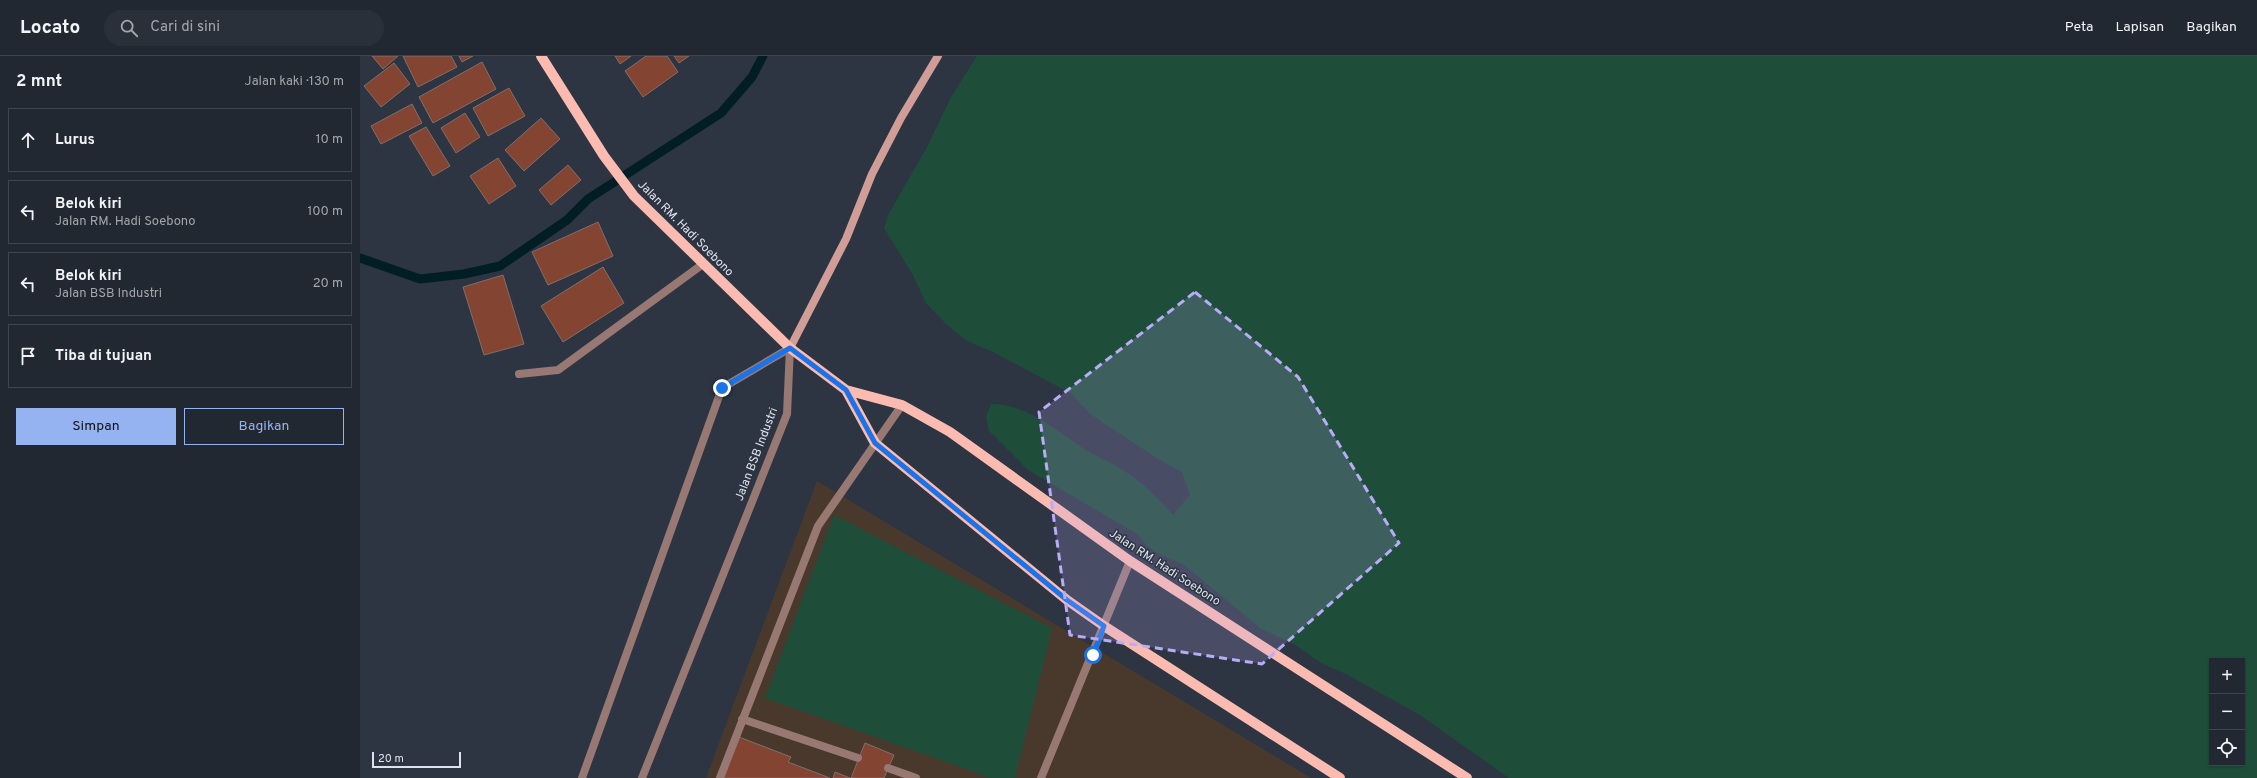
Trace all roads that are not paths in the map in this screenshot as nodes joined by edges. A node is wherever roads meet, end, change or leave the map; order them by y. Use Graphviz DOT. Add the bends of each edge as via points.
graph roads {
  1 [pos="541,56"];
  2 [pos="938,56"];
  3 [pos="703,264"];
  4 [pos="790,348"];
  5 [pos="519,374"];
  6 [pos="846,390"];
  7 [pos="902,405"];
  8 [pos="875,443"];
  9 [pos="1130,561"];
  10 [pos="1104,626"];
  11 [pos="742,719"];
  12 [pos="858,758"];
  13 [pos="888,768"];
  14 [pos="582,778"];
  15 [pos="642,778"];
  16 [pos="720,778"];
  17 [pos="916,778"];
  18 [pos="1040,778"];
  19 [pos="1340,778"];
  20 [pos="1467,778"];
  1 -- 3 [label="main road, Jalan RM. Hadi Soebono" via="604,156 634,196"];
  2 -- 4 [label="main road" via="901,118 872,174 846,239"];
  3 -- 4 [label="main road, Jalan RM. Hadi Soebono"];
  3 -- 5 [label="street" via="558,370"];
  4 -- 6 [label="main road, Jalan RM. Hadi Soebono"];
  4 -- 14 [label="street" via="722,388"];
  4 -- 15 [label="street, Jalan BSB Industri" via="787,414"];
  6 -- 7 [label="main road, Jalan RM. Hadi Soebono"];
  6 -- 8 [label="main road, Jalan RM. Hadi Soebono"];
  7 -- 8 [label="street"];
  7 -- 9 [label="main road, Jalan RM. Hadi Soebono" via="950,432"];
  8 -- 10 [label="main road, Jalan RM. Hadi Soebono" via="1067,600"];
  8 -- 11 [label="street" via="818,526"];
  9 -- 10 [label="street"];
  9 -- 20 [label="main road, Jalan RM. Hadi Soebono"];
  10 -- 18 [label="street"];
  10 -- 19 [label="main road, Jalan RM. Hadi Soebono"];
  11 -- 12 [label="street"];
  11 -- 16 [label="street"];
  13 -- 17 [label="street"];
}
